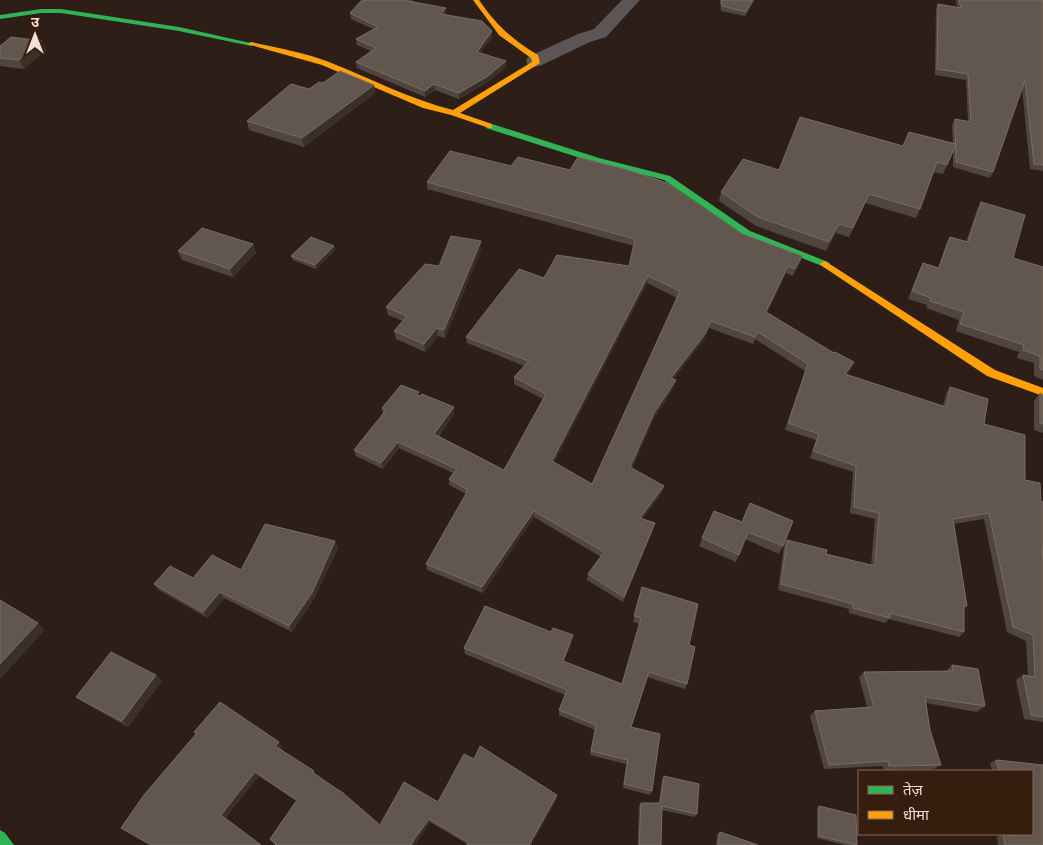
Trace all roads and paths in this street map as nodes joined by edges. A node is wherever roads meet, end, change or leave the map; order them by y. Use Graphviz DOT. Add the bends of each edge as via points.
graph roads {
  1 [pos="476,0"];
  2 [pos="632,0"];
  3 [pos="0,17"];
  4 [pos="535,61"];
  5 [pos="454,114"];
  6 [pos="1043,392"];
  7 [pos="0,838"];
  8 [pos="6,845"];
  1 -- 4 [label="main road" via="507,40 535,57"];
  2 -- 4 [label="street" via="600,33"];
  3 -- 5 [label="main road" via="61,11 160,26 275,49 325,63 426,106"];
  4 -- 5 [label="main road"];
  5 -- 6 [label="main road" via="575,154 667,178 747,233 818,259 835,269 991,374"];
  7 -- 8 [label="main road"];
}
